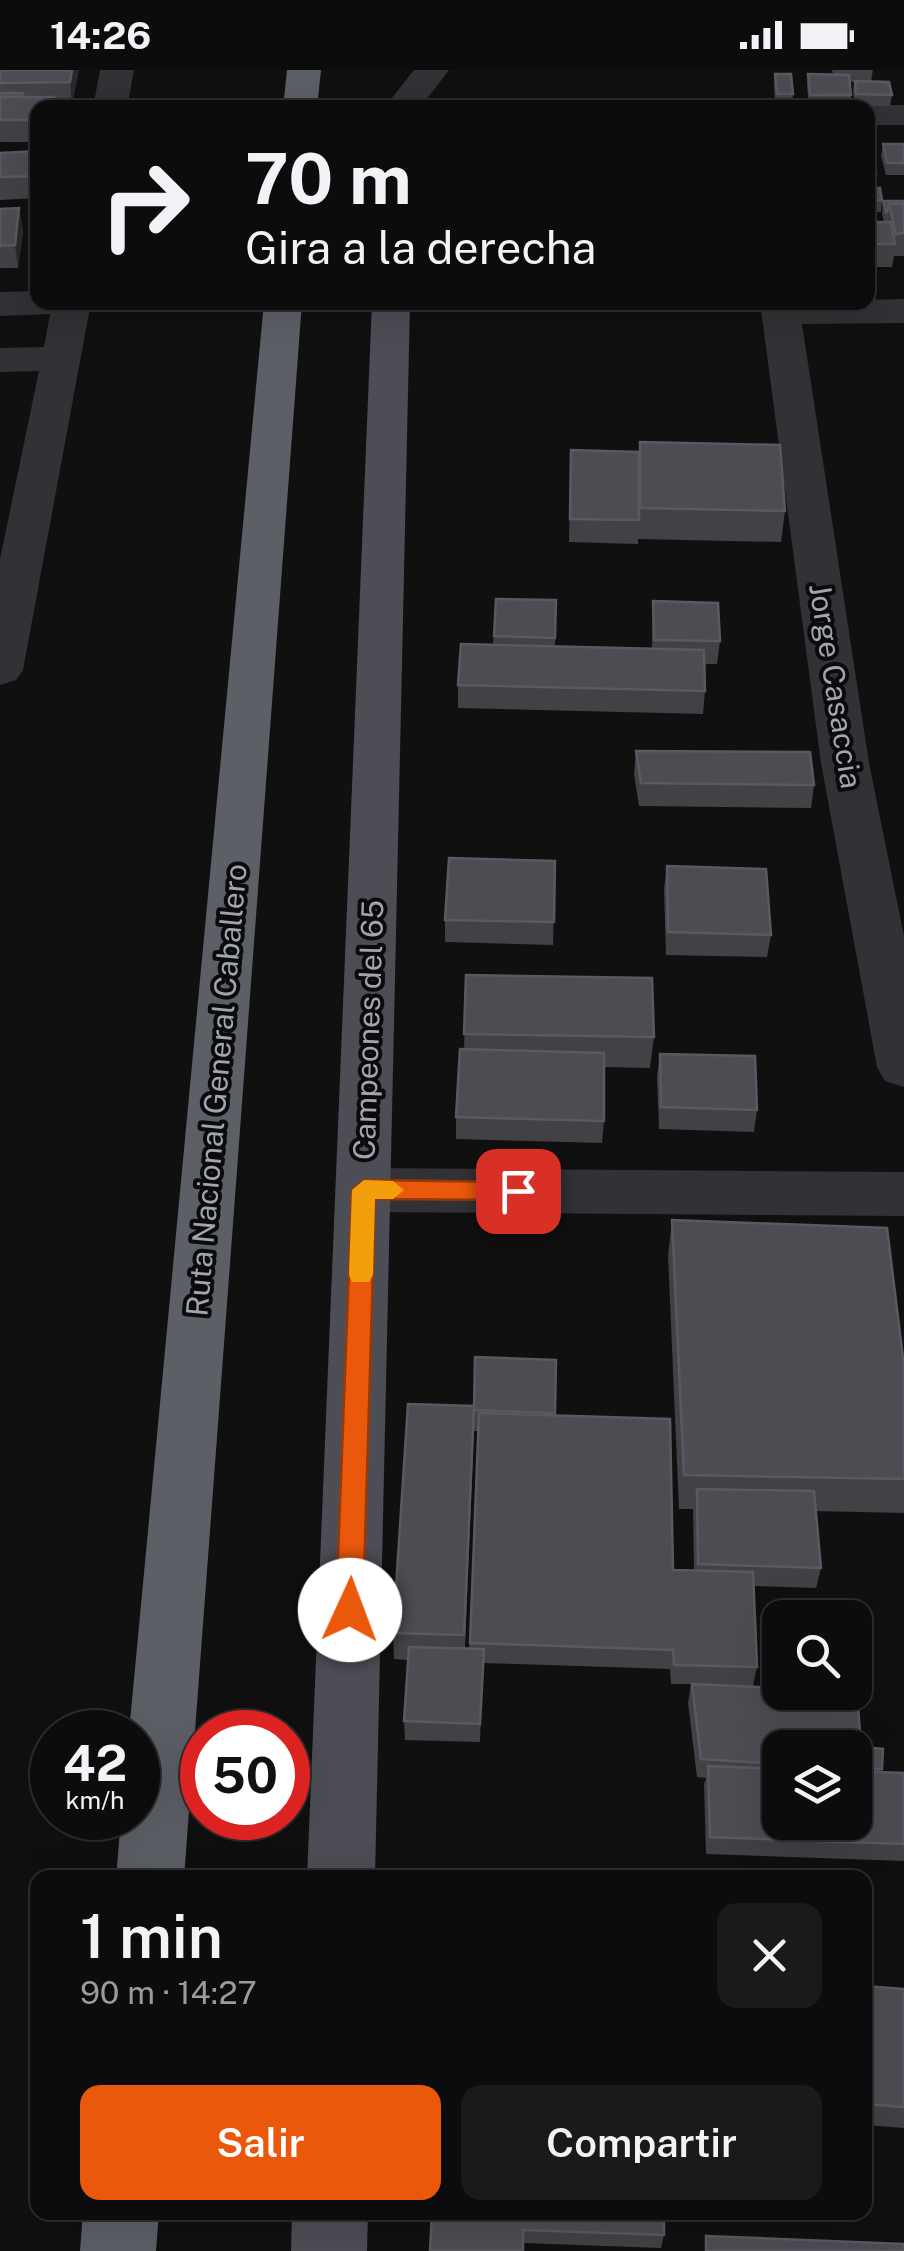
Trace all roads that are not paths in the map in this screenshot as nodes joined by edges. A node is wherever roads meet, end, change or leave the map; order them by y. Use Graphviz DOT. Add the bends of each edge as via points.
graph roads {
  1 [pos="118,70"];
  2 [pos="304,70"];
  3 [pos="432,70"];
  4 [pos="112,100"];
  5 [pos="301,100"];
  6 [pos="407,100"];
  7 [pos="875,115"];
  8 [pos="904,115"];
  9 [pos="30,303"];
  10 [pos="0,304"];
  11 [pos="71,310"];
  12 [pos="283,310"];
  13 [pos="392,310"];
  14 [pos="780,310"];
  15 [pos="863,310"];
  16 [pos="904,311"];
  17 [pos="62,358"];
  18 [pos="0,360"];
  19 [pos="0,670"];
  20 [pos="904,1068"];
  21 [pos="364,1190"];
  22 [pos="904,1194"];
  23 [pos="151,1870"];
  24 [pos="341,1870"];
  25 [pos="121,2220"];
  26 [pos="330,2220"];
  27 [pos="118,2251"];
  28 [pos="329,2251"];
  1 -- 4 [label="street"];
  2 -- 5 [label="highway"];
  3 -- 6 [label="street"];
  7 -- 8 [label="street"];
  9 -- 10 [label="street"];
  11 -- 17 [label="street"];
  12 -- 23 [label="highway, Ruta Nacional General Caballero"];
  13 -- 21 [label="main road, Campeones del 65"];
  14 -- 20 [label="street, Jorge Casaccia" via="845,764"];
  15 -- 16 [label="street"];
  17 -- 18 [label="street"];
  17 -- 19 [label="street"];
  21 -- 22 [label="street"];
  21 -- 24 [label="main road, Campeones del 65"];
  25 -- 27 [label="highway"];
  26 -- 28 [label="main road"];
}
